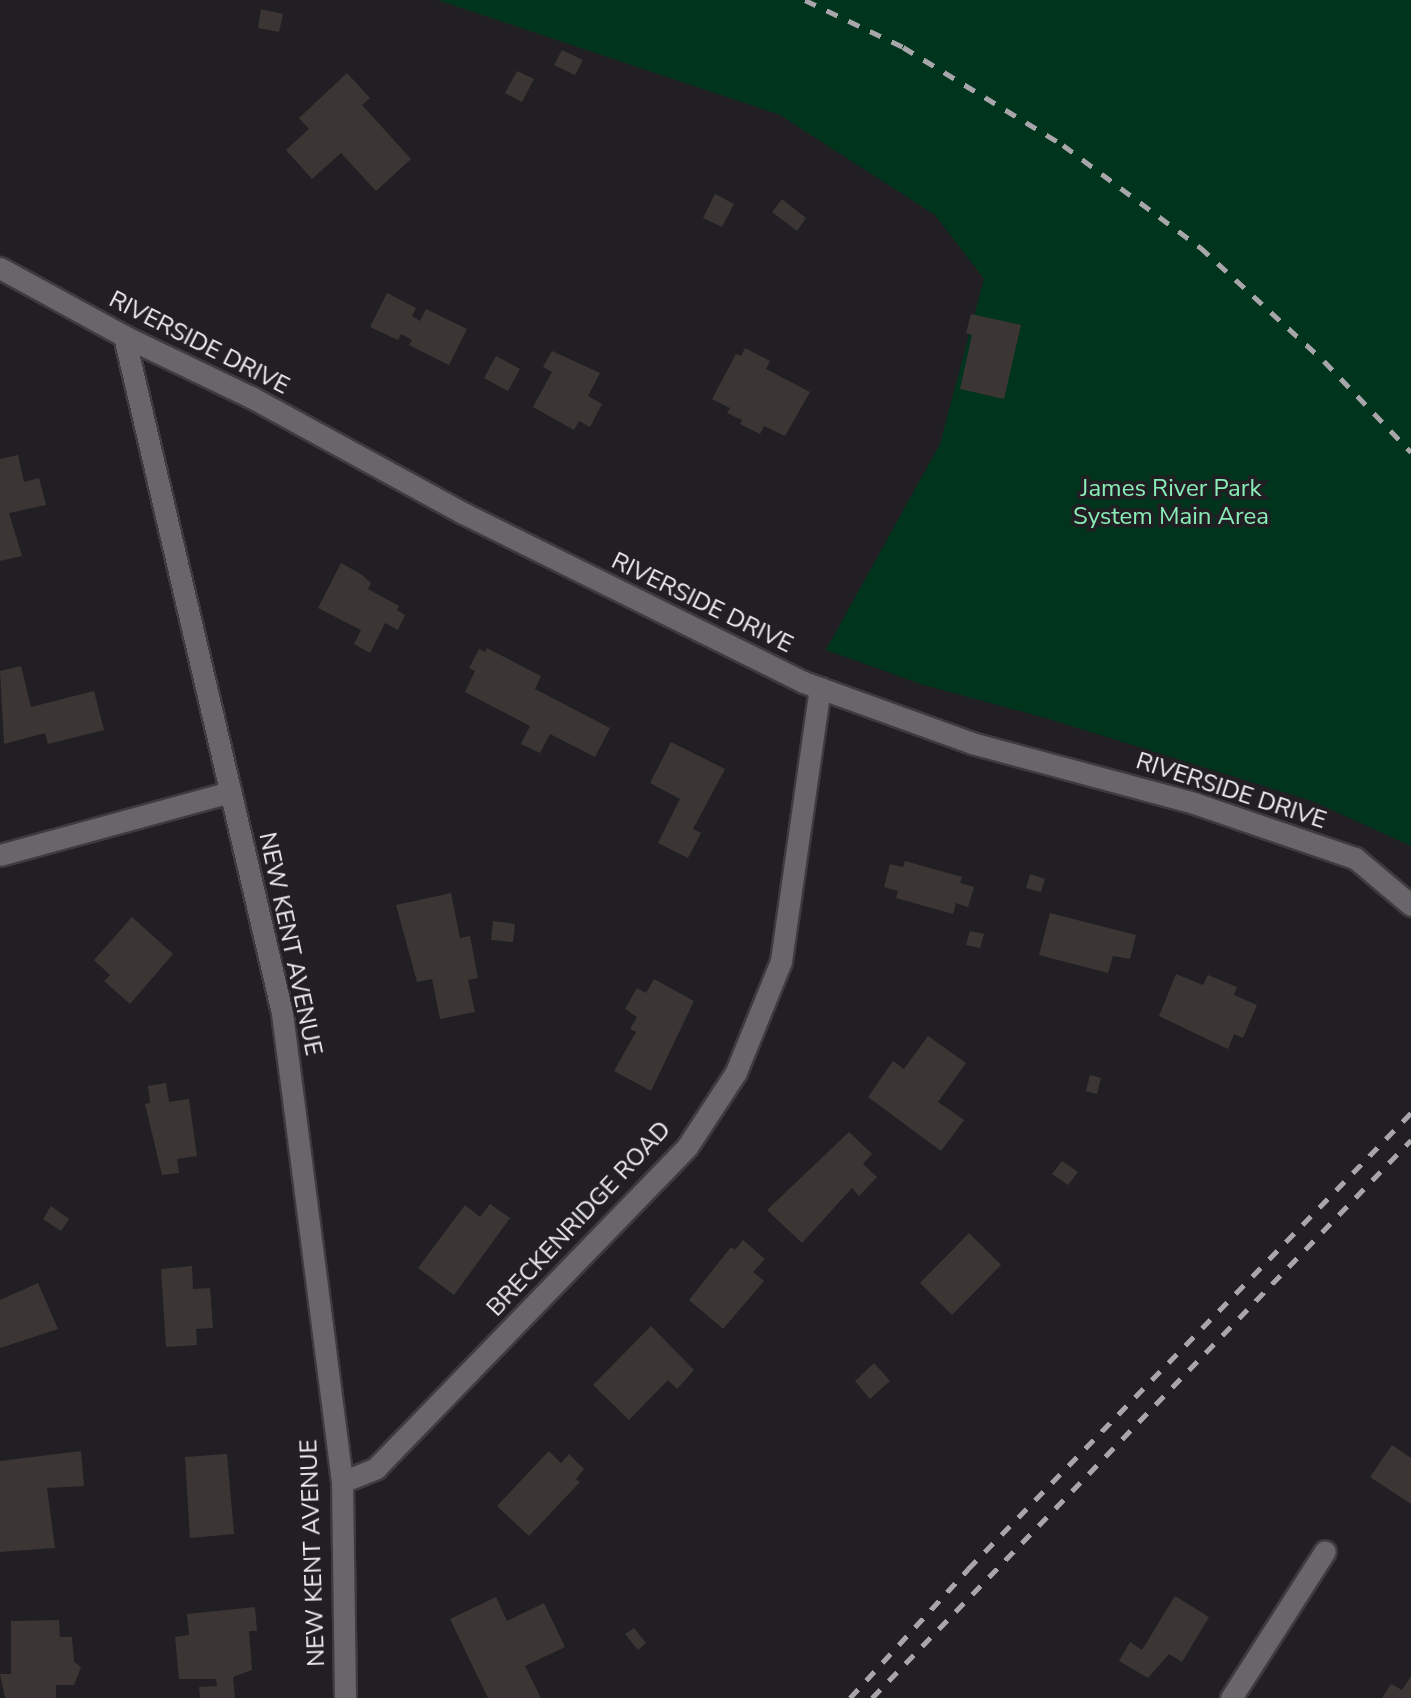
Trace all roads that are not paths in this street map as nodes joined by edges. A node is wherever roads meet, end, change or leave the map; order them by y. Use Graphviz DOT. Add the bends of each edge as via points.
graph roads {
  1 [pos="0,268"];
  2 [pos="124,336"];
  3 [pos="820,688"];
  4 [pos="231,792"];
  5 [pos="0,855"];
  6 [pos="1411,905"];
  7 [pos="342,1482"];
  8 [pos="1325,1551"];
  9 [pos="345,1698"];
  10 [pos="1231,1698"];
  1 -- 2 [label="street, RIVERSIDE DRIVE"];
  2 -- 3 [label="street, RIVERSIDE DRIVE" via="251,397 463,513"];
  2 -- 4 [label="street, NEW KENT AVENUE"];
  3 -- 6 [label="street, RIVERSIDE DRIVE" via="972,743 1194,803 1355,858"];
  3 -- 7 [label="street, BRECKENRIDGE ROAD" via="781,961 736,1072 677,1157 376,1468"];
  4 -- 5 [label="street"];
  4 -- 7 [label="street, NEW KENT AVENUE" via="282,1013"];
  7 -- 9 [label="street, NEW KENT AVENUE"];
  8 -- 10 [label="street"];
}
